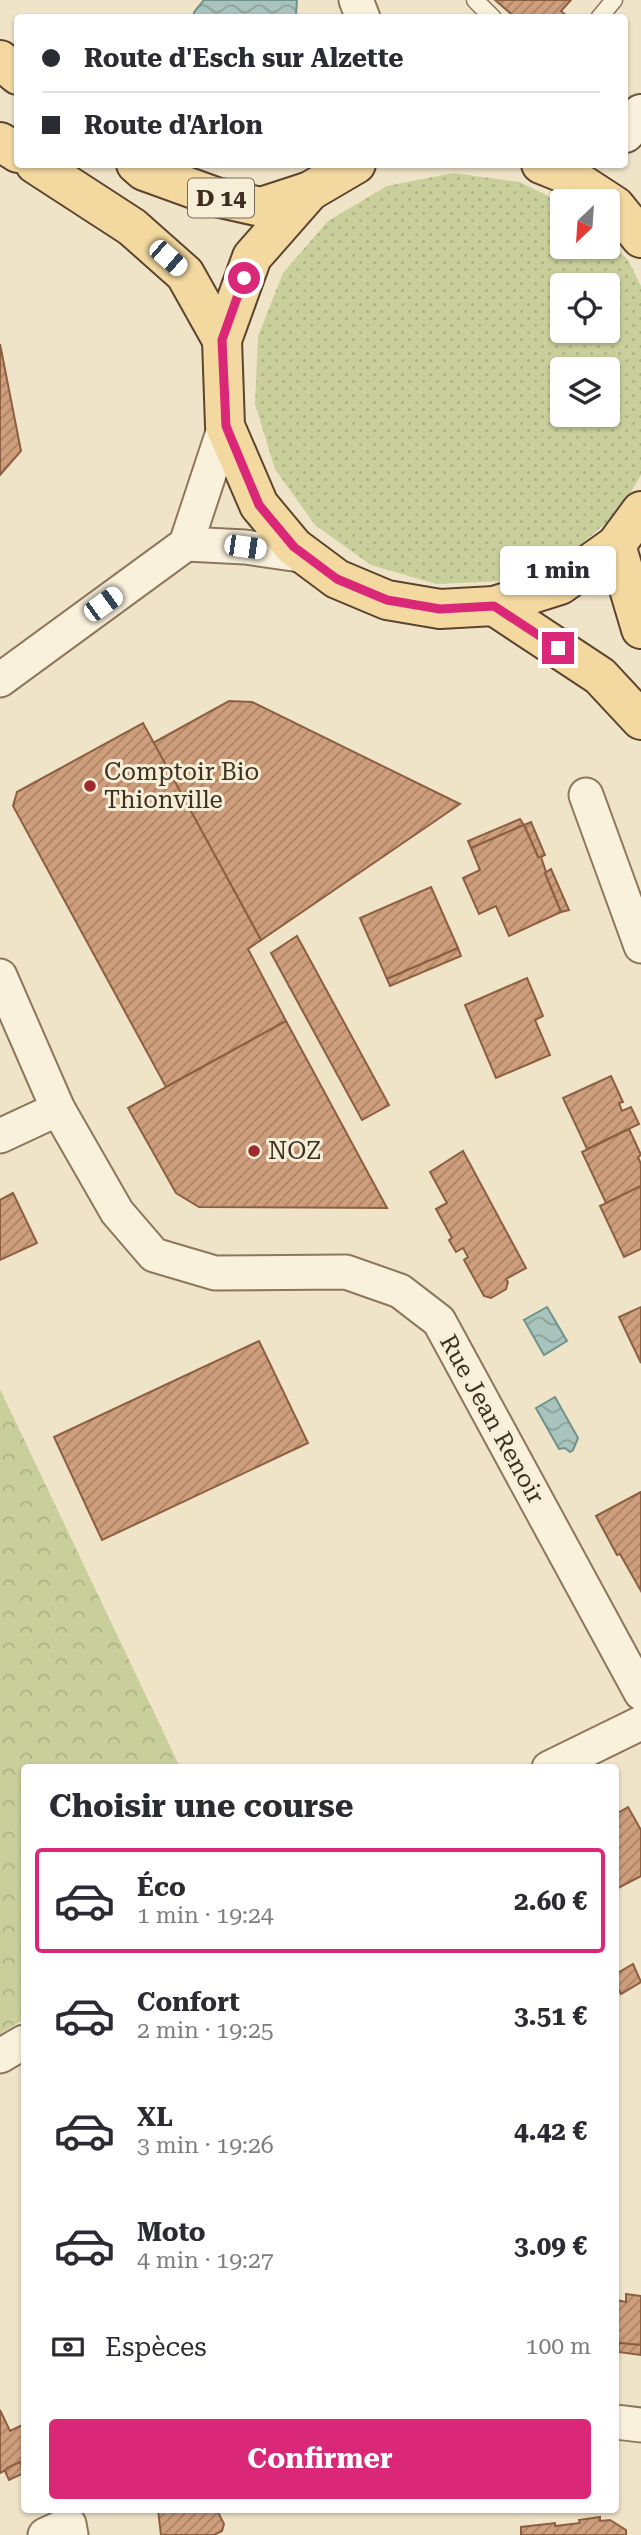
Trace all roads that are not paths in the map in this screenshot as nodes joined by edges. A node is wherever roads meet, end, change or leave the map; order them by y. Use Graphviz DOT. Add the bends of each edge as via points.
graph roads {
  1 [pos="475,0"];
  2 [pos="614,0"];
  3 [pos="489,14"];
  4 [pos="602,14"];
  5 [pos="0,60"];
  6 [pos="14,72"];
  7 [pos="641,114"];
  8 [pos="628,129"];
  9 [pos="41,168"];
  10 [pos="140,168"];
  11 [pos="349,168"];
  12 [pos="563,168"];
  13 [pos="310,191"];
  14 [pos="641,238"];
  15 [pos="222,340"];
  16 [pos="226,426"];
  17 [pos="641,512"];
  18 [pos="186,544"];
  19 [pos="616,545"];
  20 [pos="307,556"];
  21 [pos="494,606"];
  22 [pos="641,629"];
  23 [pos="0,680"];
  24 [pos="641,720"];
  25 [pos="586,795"];
  26 [pos="641,946"];
  27 [pos="0,976"];
  28 [pos="58,1109"];
  29 [pos="0,1136"];
  30 [pos="641,1693"];
  31 [pos="641,1723"];
  32 [pos="557,1764"];
  33 [pos="21,2044"];
  34 [pos="0,2056"];
  35 [pos="619,2422"];
  36 [pos="641,2425"];
  37 [pos="45,2535"];
  38 [pos="71,2535"];
  1 -- 3 [label="lane"];
  2 -- 4 [label="lane"];
  5 -- 6 [label="main road"];
  7 -- 8 [label="main road"];
  9 -- 15 [label="main road" via="132,227 185,274"];
  10 -- 13 [label="main road, D 14" via="216,197 261,207"];
  11 -- 13 [label="main road"];
  12 -- 14 [label="main road" via="615,206"];
  13 -- 15 [label="main road" via="252,257"];
  15 -- 16 [label="main road"];
  16 -- 18 [label="street"];
  16 -- 20 [label="main road" via="259,505"];
  17 -- 19 [label="main road"];
  18 -- 20 [label="street"];
  18 -- 23 [label="street"];
  19 -- 21 [label="main road" via="560,585"];
  19 -- 22 [label="main road"];
  20 -- 21 [label="main road" via="337,579 387,600 440,609"];
  21 -- 24 [label="main road" via="600,676"];
  25 -- 26 [label="street"];
  27 -- 28 [label="street, Rue Jean Renoir"];
  28 -- 29 [label="street"];
  28 -- 30 [label="street, Rue Jean Renoir" via="117,1212 154,1255 215,1273 346,1272 400,1291 439,1321"];
  31 -- 32 [label="street"];
  33 -- 34 [label="street"];
  35 -- 36 [label="street"];
  37 -- 38 [label="street" via="69,2524"];
}
